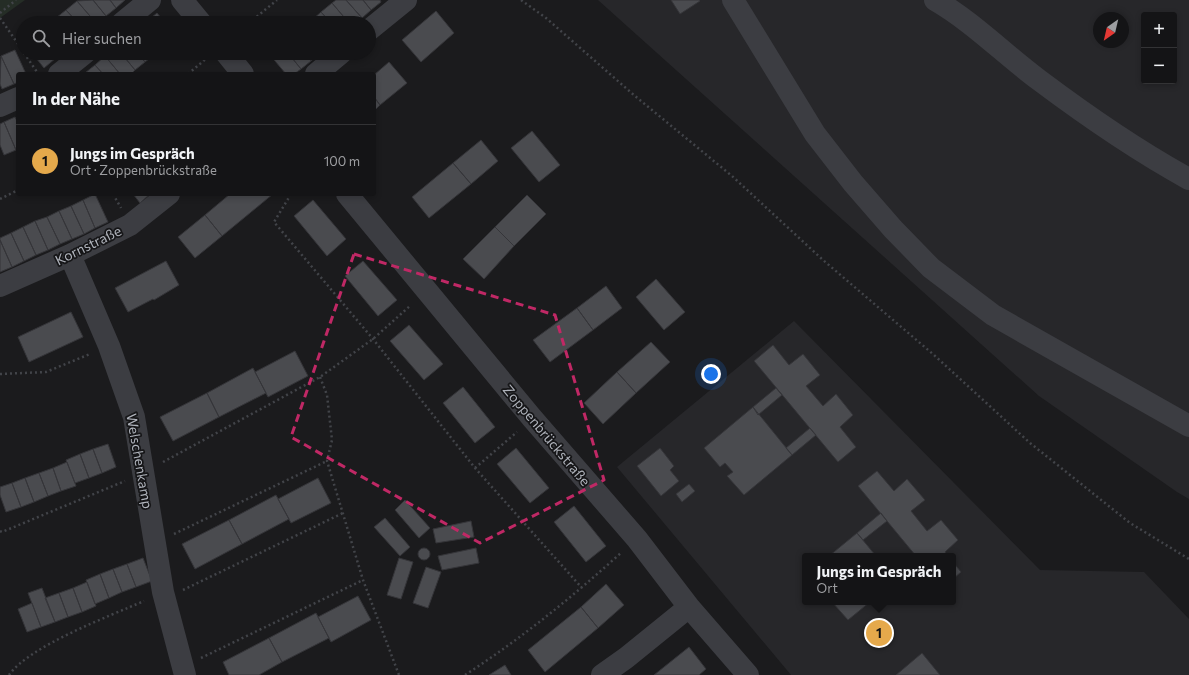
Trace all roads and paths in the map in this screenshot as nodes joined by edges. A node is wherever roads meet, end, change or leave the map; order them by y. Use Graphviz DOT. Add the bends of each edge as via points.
graph roads {
  1 [pos="16,0"];
  2 [pos="150,0"];
  3 [pos="182,0"];
  4 [pos="277,0"];
  5 [pos="406,0"];
  6 [pos="521,0"];
  7 [pos="733,0"];
  8 [pos="935,0"];
  9 [pos="954,8"];
  10 [pos="0,13"];
  11 [pos="131,16"];
  12 [pos="195,16"];
  13 [pos="258,16"];
  14 [pos="0,18"];
  15 [pos="376,24"];
  16 [pos="16,41"];
  17 [pos="29,60"];
  18 [pos="76,60"];
  19 [pos="209,60"];
  20 [pos="224,60"];
  21 [pos="333,60"];
  22 [pos="38,72"];
  23 [pos="61,72"];
  24 [pos="191,72"];
  25 [pos="240,72"];
  26 [pos="318,72"];
  27 [pos="16,99"];
  28 [pos="0,106"];
  29 [pos="1189,179"];
  30 [pos="16,191"];
  31 [pos="166,196"];
  32 [pos="290,196"];
  33 [pos="349,196"];
  34 [pos="0,199"];
  35 [pos="70,255"];
  36 [pos="0,286"];
  37 [pos="426,291"];
  38 [pos="373,339"];
  39 [pos="109,346"];
  40 [pos="0,374"];
  41 [pos="320,377"];
  42 [pos="532,418"];
  43 [pos="1189,426"];
  44 [pos="327,461"];
  45 [pos="475,468"];
  46 [pos="143,473"];
  47 [pos="343,512"];
  48 [pos="0,531"];
  49 [pos="637,539"];
  50 [pos="155,544"];
  51 [pos="1189,559"];
  52 [pos="363,580"];
  53 [pos="582,588"];
  54 [pos="164,595"];
  55 [pos="689,607"];
  56 [pos="184,671"];
  57 [pos="9,675"];
  58 [pos="398,675"];
  59 [pos="465,675"];
  60 [pos="602,675"];
  61 [pos="748,675"];
  1 -- 10 [label="path"];
  2 -- 11 [label="street"];
  3 -- 12 [label="street"];
  4 -- 13 [label="path"];
  5 -- 15 [label="street"];
  6 -- 51 [label="path" via="546,18 732,176 1030,444 1130,524"];
  7 -- 43 [label="street" via="815,134 893,229 931,268 993,315"];
  8 -- 9 [label="street"];
  9 -- 29 [label="street" via="972,26 1038,79 1128,144"];
  14 -- 16 [label="path"];
  17 -- 22 [label="path"];
  18 -- 23 [label="street"];
  19 -- 24 [label="path"];
  20 -- 25 [label="street"];
  21 -- 26 [label="street"];
  27 -- 28 [label="street"];
  30 -- 34 [label="path"];
  31 -- 35 [label="street, Kornstraße" via="130,225"];
  32 -- 38 [label="path" via="274,222"];
  33 -- 37 [label="street, Zoppenbrückstraße"];
  35 -- 36 [label="street, Kornstraße"];
  35 -- 39 [label="street, Welschenkamp"];
  37 -- 38 [label="path"];
  37 -- 42 [label="street, Zoppenbrückstraße"];
  38 -- 41 [label="path"];
  38 -- 45 [label="path"];
  39 -- 40 [label="path" via="46,372"];
  39 -- 46 [label="street, Welschenkamp" via="134,417"];
  41 -- 44 [label="path" via="327,395 332,440"];
  41 -- 46 [label="path"];
  42 -- 45 [label="path"];
  42 -- 49 [label="street, Zoppenbrückstraße"];
  44 -- 47 [label="path"];
  44 -- 50 [label="path"];
  45 -- 53 [label="path"];
  46 -- 48 [label="path"];
  46 -- 50 [label="street, Welschenkamp"];
  47 -- 52 [label="path"];
  47 -- 54 [label="path"];
  49 -- 53 [label="path"];
  49 -- 55 [label="street, Zoppenbrückstraße"];
  50 -- 54 [label="street, Welschenkamp"];
  52 -- 56 [label="path"];
  52 -- 58 [label="path"];
  53 -- 59 [label="path" via="510,645"];
  54 -- 56 [label="street, Welschenkamp"];
  54 -- 57 [label="path" via="42,648 16,666"];
  55 -- 60 [label="street"];
  55 -- 61 [label="street, Zoppenbrückstraße"];
}
